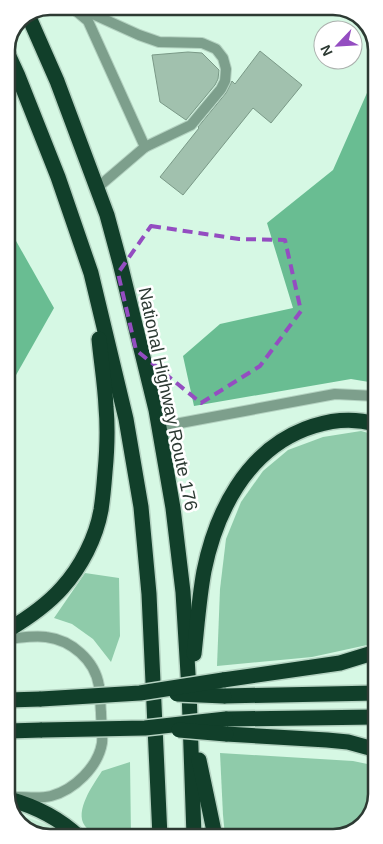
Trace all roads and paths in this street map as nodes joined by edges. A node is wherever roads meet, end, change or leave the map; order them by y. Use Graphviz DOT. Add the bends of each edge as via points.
graph roads {
  1 [pos="80,15"];
  2 [pos="95,15"];
  3 [pos="30,22"];
  4 [pos="15,70"];
  5 [pos="146,147"];
  6 [pos="97,188"];
  7 [pos="91,273"];
  8 [pos="368,396"];
  9 [pos="368,422"];
  10 [pos="159,427"];
  11 [pos="15,625"];
  12 [pos="15,638"];
  13 [pos="368,655"];
  14 [pos="189,690"];
  15 [pos="140,693"];
  16 [pos="368,694"];
  17 [pos="15,700"];
  18 [pos="368,717"];
  19 [pos="191,727"];
  20 [pos="145,728"];
  21 [pos="15,731"];
  22 [pos="368,748"];
  23 [pos="16,798"];
  24 [pos="16,801"];
  25 [pos="68,829"];
  26 [pos="160,829"];
  27 [pos="194,829"];
  28 [pos="213,829"];
  1 -- 5 [label="street" via="88,21"];
  2 -- 5 [label="street" via="159,42 202,43 216,49 223,58 225,82 197,118 190,125"];
  3 -- 6 [label="highway, National Highway Route 176"];
  4 -- 7 [label="highway" via="58,177"];
  5 -- 6 [label="street"];
  6 -- 10 [label="highway, National Highway Route 176" via="120,263"];
  7 -- 11 [label="highway" via="106,408 101,511 95,534 77,569 50,600"];
  7 -- 26 [label="highway" via="126,419 141,507 149,594"];
  8 -- 10 [label="street" via="335,394"];
  9 -- 14 [label="highway" via="344,419 321,423 296,433 267,451 250,467 233,491 211,543 204,573"];
  10 -- 14 [label="highway, National Highway Route 176" via="183,592"];
  12 -- 23 [label="street" via="46,636 61,640 86,658 99,685 102,742 89,769 66,790 51,796"];
  13 -- 15 [label="highway, bridge" via="331,665"];
  14 -- 19 [label="highway, National Highway Route 176"];
  15 -- 16 [label="highway, bridge" via="224,696"];
  15 -- 17 [label="highway, bridge"];
  18 -- 20 [label="highway, bridge" via="226,719"];
  19 -- 27 [label="highway, National Highway Route 176"];
  19 -- 28 [label="highway"];
  20 -- 21 [label="highway, bridge"];
  20 -- 22 [label="highway, bridge" via="327,740"];
  24 -- 25 [label="highway" via="42,811"];
}
